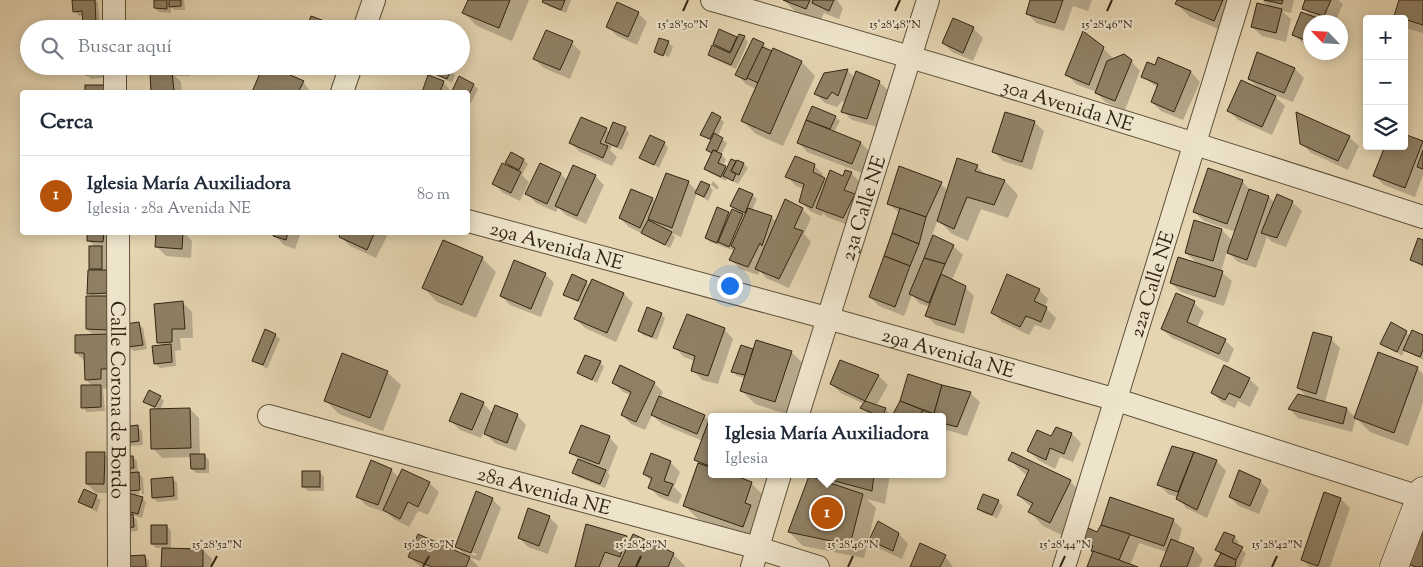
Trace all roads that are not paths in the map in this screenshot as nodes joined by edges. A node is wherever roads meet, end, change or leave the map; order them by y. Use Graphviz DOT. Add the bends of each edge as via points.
graph roads {
  1 [pos="114,0"];
  2 [pos="374,0"];
  3 [pos="712,0"];
  4 [pos="928,0"];
  5 [pos="1239,0"];
  6 [pos="114,20"];
  7 [pos="367,20"];
  8 [pos="911,56"];
  9 [pos="115,75"];
  10 [pos="349,75"];
  11 [pos="115,90"];
  12 [pos="343,90"];
  13 [pos="1195,142"];
  14 [pos="1423,217"];
  15 [pos="470,222"];
  16 [pos="118,235"];
  17 [pos="827,318"];
  18 [pos="1117,400"];
  19 [pos="798,413"];
  20 [pos="269,416"];
  21 [pos="779,478"];
  22 [pos="1422,495"];
  23 [pos="755,558"];
  24 [pos="119,567"];
  25 [pos="818,567"];
  26 [pos="1064,567"];
  27 [pos="1394,567"];
  1 -- 6 [label="street"];
  2 -- 7 [label="street"];
  3 -- 8 [label="street, 30a Avenida NE"];
  4 -- 8 [label="street, 23a Calle NE"];
  5 -- 13 [label="street, 22a Calle NE"];
  8 -- 13 [label="street, 30a Avenida NE"];
  8 -- 17 [label="street, 23a Calle NE"];
  9 -- 11 [label="street"];
  10 -- 12 [label="street"];
  13 -- 14 [label="street, 30a Avenida NE"];
  13 -- 18 [label="street, 22a Calle NE"];
  15 -- 17 [label="street, 29a Avenida NE"];
  16 -- 24 [label="street, Calle Corona de Bordo"];
  17 -- 18 [label="street, 29a Avenida NE"];
  17 -- 19 [label="street, 23a Calle NE"];
  18 -- 22 [label="street, 29a Avenida NE"];
  18 -- 26 [label="street, 22a Calle NE"];
  20 -- 23 [label="street, 28a Avenida NE"];
  21 -- 23 [label="street"];
  22 -- 27 [label="street"];
  23 -- 25 [label="street, 28a Avenida NE"];
}
